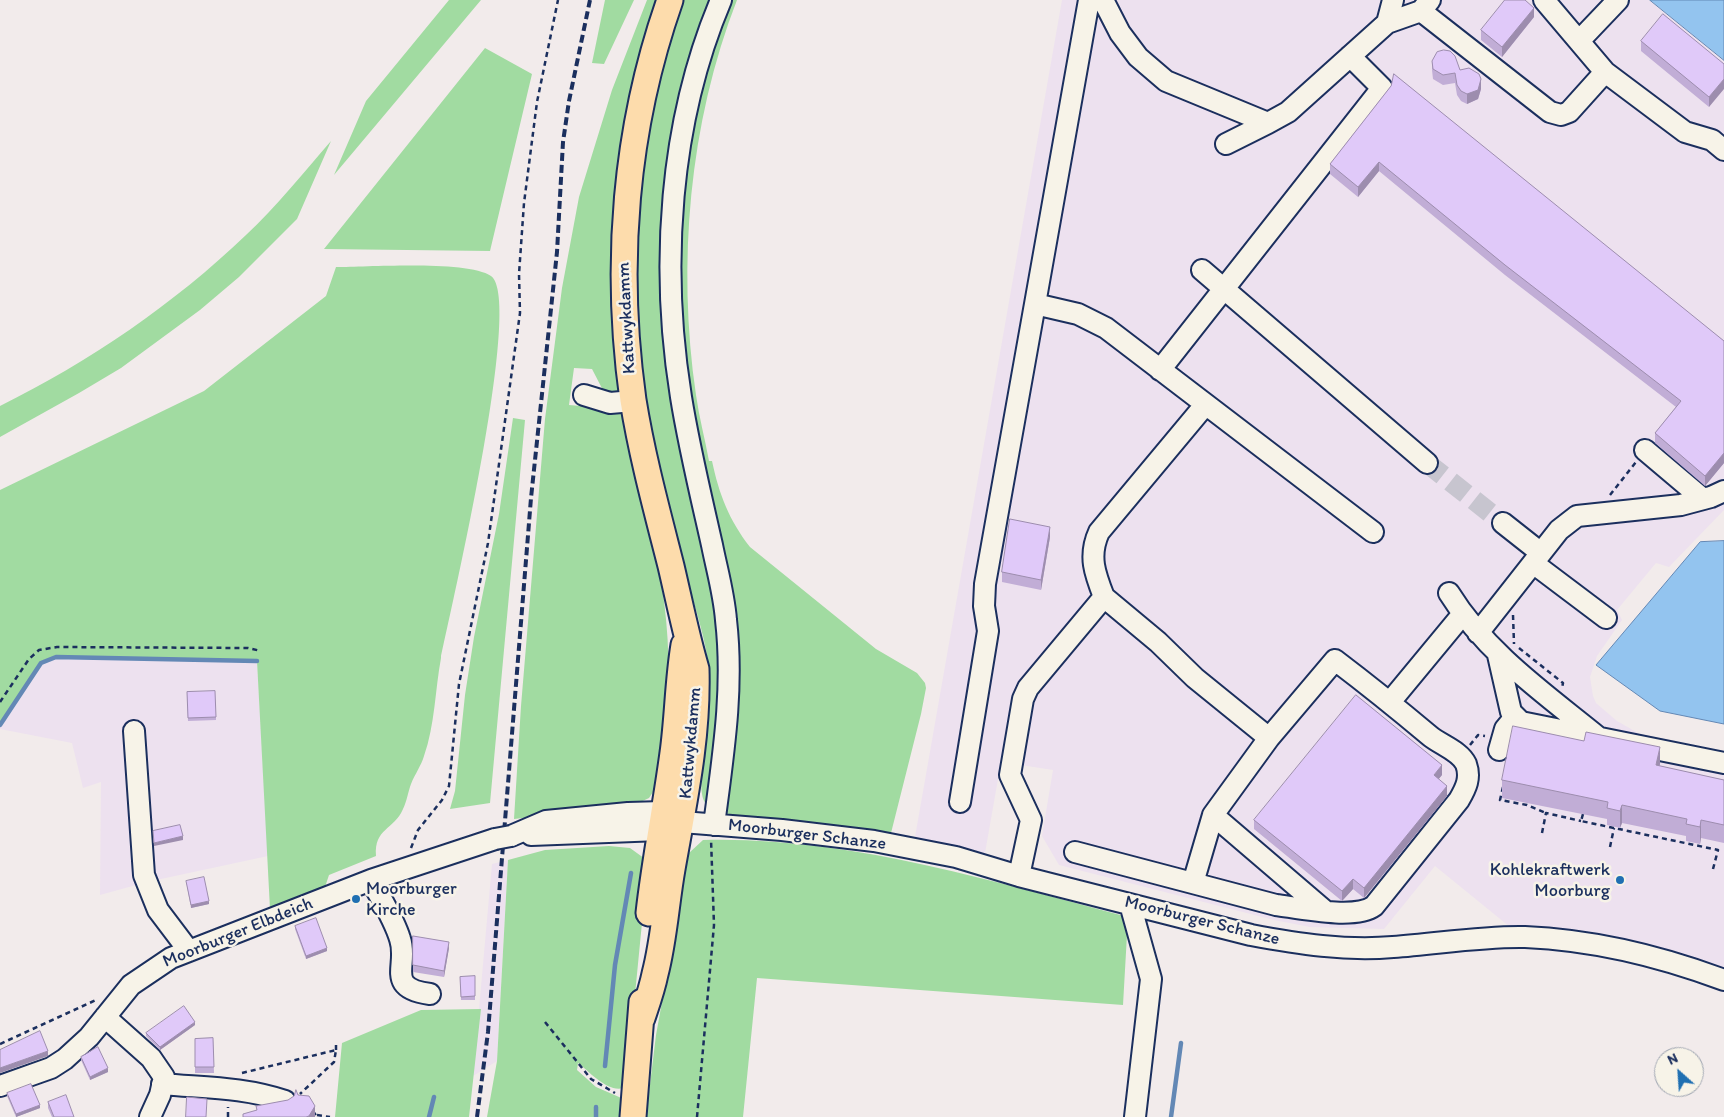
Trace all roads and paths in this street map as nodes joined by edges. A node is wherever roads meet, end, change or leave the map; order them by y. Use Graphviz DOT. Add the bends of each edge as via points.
graph roads {
  1 [pos="558,0"];
  2 [pos="670,0"];
  3 [pos="721,0"];
  4 [pos="1089,0"];
  5 [pos="1103,0"];
  6 [pos="1393,0"];
  7 [pos="1544,0"];
  8 [pos="1618,0"];
  9 [pos="1426,6"];
  10 [pos="1387,23"];
  11 [pos="1579,41"];
  12 [pos="1350,56"];
  13 [pos="1606,72"];
  14 [pos="1268,123"];
  15 [pos="1226,144"];
  16 [pos="1724,150"];
  17 [pos="1202,270"];
  18 [pos="1225,289"];
  19 [pos="1035,304"];
  20 [pos="1160,370"];
  21 [pos="584,395"];
  22 [pos="634,401"];
  23 [pos="1205,405"];
  24 [pos="1645,450"];
  25 [pos="1427,463"];
  26 [pos="1724,491"];
  27 [pos="1703,499"];
  28 [pos="1595,514"];
  29 [pos="1503,523"];
  30 [pos="1373,532"];
  31 [pos="1537,558"];
  32 [pos="1449,593"];
  33 [pos="1104,597"];
  34 [pos="1513,613"];
  35 [pos="1462,615"];
  36 [pos="1606,618"];
  37 [pos="1478,633"];
  38 [pos="261,651"];
  39 [pos="1498,655"];
  40 [pos="0,702"];
  41 [pos="1390,702"];
  42 [pos="1558,704"];
  43 [pos="1516,717"];
  44 [pos="134,731"];
  45 [pos="1598,737"];
  46 [pos="1269,738"];
  47 [pos="1500,745"];
  48 [pos="1461,757"];
  49 [pos="1724,763"];
  50 [pos="1504,780"];
  51 [pos="960,802"];
  52 [pos="1546,813"];
  53 [pos="1583,814"];
  54 [pos="1213,815"];
  55 [pos="1581,821"];
  56 [pos="669,822"];
  57 [pos="714,825"];
  58 [pos="1636,826"];
  59 [pos="1614,828"];
  60 [pos="1651,829"];
  61 [pos="1542,832"];
  62 [pos="1634,832"];
  63 [pos="1683,835"];
  64 [pos="1649,836"];
  65 [pos="1681,842"];
  66 [pos="1610,847"];
  67 [pos="406,852"];
  68 [pos="1075,852"];
  69 [pos="1713,868"];
  70 [pos="1019,876"];
  71 [pos="371,880"];
  72 [pos="1193,883"];
  73 [pos="1130,904"];
  74 [pos="1324,910"];
  75 [pos="189,951"];
  76 [pos="1724,980"];
  77 [pos="430,994"];
  78 [pos="89,1003"];
  79 [pos="105,1017"];
  80 [pos="545,1022"];
  81 [pos="0,1044"];
  82 [pos="336,1045"];
  83 [pos="336,1050"];
  84 [pos="162,1084"];
  85 [pos="0,1086"];
  86 [pos="229,1088"];
  87 [pos="291,1100"];
  88 [pos="634,1107"];
  89 [pos="312,1110"];
  90 [pos="316,1116"];
  91 [pos="150,1117"];
  92 [pos="330,1117"];
  93 [pos="697,1117"];
  94 [pos="1135,1117"];
  1 -- 67 [label="path" via="537,102 524,203 520,313 488,543 459,684 449,786 418,830 413,846"];
  2 -- 22 [label="main road, Kattwykdamm" via="643,92 626,206 624,283"];
  3 -- 57 [label="street" via="702,51 680,151 673,207 671,268 673,331 681,397 726,619 728,716"];
  4 -- 19 [label="street"];
  5 -- 14 [label="street" via="1120,33 1138,57 1166,81"];
  6 -- 10 [label="street"];
  7 -- 11 [label="street"];
  8 -- 11 [label="street"];
  9 -- 10 [label="street"];
  9 -- 13 [label="street" via="1550,112 1561,115 1569,112"];
  10 -- 12 [label="street"];
  11 -- 13 [label="street"];
  12 -- 14 [label="street" via="1288,112"];
  12 -- 18 [label="street" via="1382,88"];
  13 -- 16 [label="street" via="1685,132 1712,140"];
  14 -- 15 [label="street"];
  17 -- 18 [label="street"];
  18 -- 20 [label="street"];
  18 -- 25 [label="street"];
  19 -- 20 [label="street" via="1093,320"];
  19 -- 51 [label="street" via="985,584 988,631"];
  20 -- 23 [label="street"];
  21 -- 22 [label="street" via="610,403"];
  22 -- 56 [label="main road, Kattwykdamm" via="653,499 696,669 693,754"];
  23 -- 30 [label="street"];
  23 -- 33 [label="street" via="1098,532 1092,558"];
  24 -- 27 [label="street"];
  24 -- 28 [label="path"];
  26 -- 27 [label="street"];
  27 -- 28 [label="street" via="1680,505"];
  28 -- 31 [label="street" via="1577,516 1567,522"];
  29 -- 31 [label="street"];
  31 -- 36 [label="street"];
  31 -- 37 [label="street"];
  32 -- 35 [label="street"];
  33 -- 46 [label="street"];
  33 -- 70 [label="street" via="1028,688 1023,699 1010,775 1031,820"];
  34 -- 42 [label="path" via="1513,643 1563,683"];
  35 -- 37 [label="street"];
  35 -- 41 [label="street"];
  37 -- 39 [label="street"];
  38 -- 40 [label="path" via="248,648 66,647 39,650 29,659"];
  39 -- 42 [label="street"];
  39 -- 43 [label="street" via="1506,693"];
  41 -- 46 [label="street" via="1335,660"];
  41 -- 48 [label="street" via="1432,738"];
  42 -- 45 [label="street"];
  43 -- 45 [label="street" via="1528,724"];
  43 -- 47 [label="street" via="1507,725"];
  44 -- 75 [label="street" via="144,876 158,910"];
  45 -- 49 [label="street"];
  46 -- 54 [label="street"];
  47 -- 48 [label="path" via="1478,735"];
  48 -- 74 [label="street" via="1468,770 1467,786 1459,800 1374,906 1365,911"];
  50 -- 52 [label="path" via="1500,800 1527,805"];
  52 -- 55 [label="path"];
  52 -- 61 [label="path"];
  53 -- 55 [label="path"];
  54 -- 72 [label="street"];
  54 -- 74 [label="street"];
  55 -- 59 [label="path"];
  56 -- 57 [label="street, Moorburger Schanze"];
  56 -- 71 [label="street, Moorburger Elbdeich" via="503,837"];
  56 -- 88 [label="main road, Kattwykdamm" via="655,858 642,973 642,1018"];
  57 -- 70 [label="street, Moorburger Schanze" via="874,841 956,857"];
  57 -- 93 [label="path" via="710,841 714,925"];
  58 -- 62 [label="path"];
  59 -- 62 [label="path"];
  59 -- 66 [label="path"];
  60 -- 64 [label="path"];
  62 -- 64 [label="path"];
  63 -- 65 [label="path"];
  64 -- 65 [label="path"];
  65 -- 69 [label="path" via="1718,850"];
  68 -- 72 [label="street"];
  70 -- 73 [label="street, Moorburger Schanze"];
  71 -- 75 [label="street, Moorburger Elbdeich"];
  71 -- 77 [label="street" via="401,940 403,981 413,990"];
  72 -- 74 [label="street" via="1276,905"];
  73 -- 76 [label="street, Moorburger Schanze" via="1251,935 1322,948 1393,948 1524,937 1573,941 1684,965"];
  73 -- 94 [label="street" via="1151,978"];
  75 -- 79 [label="street, Moorburger Elbdeich" via="171,958 131,985"];
  78 -- 81 [label="path"];
  79 -- 84 [label="street" via="151,1058 164,1077"];
  79 -- 85 [label="street, Moorburger Elbdeich" via="89,1038 66,1059 51,1068"];
  80 -- 88 [label="path" via="591,1079"];
  82 -- 83 [label="path"];
  83 -- 86 [label="path" via="230,1076"];
  83 -- 87 [label="path" via="334,1062"];
  84 -- 86 [label="street"];
  84 -- 91 [label="street"];
  86 -- 87 [label="street"];
  89 -- 90 [label="path"];
  90 -- 92 [label="path"];
}
